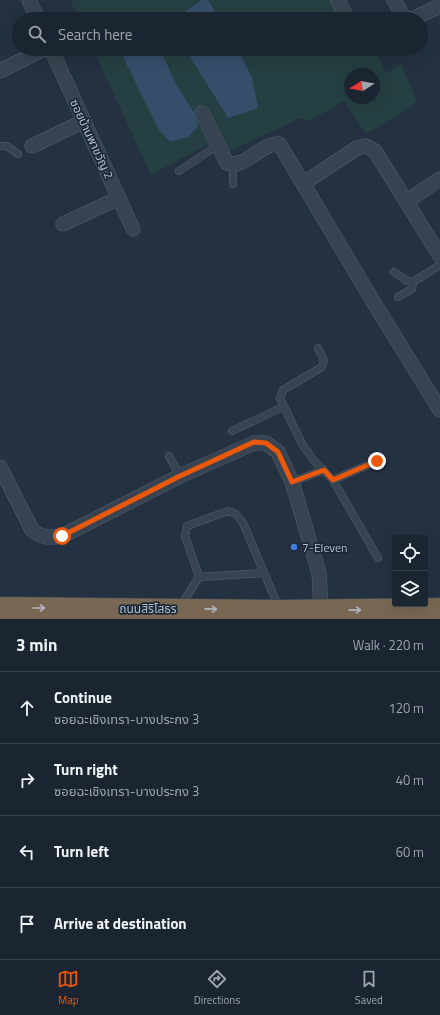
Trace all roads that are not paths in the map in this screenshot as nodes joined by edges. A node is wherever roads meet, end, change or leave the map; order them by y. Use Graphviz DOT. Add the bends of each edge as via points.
graph roads {
  1 [pos="29,0"];
  2 [pos="338,0"];
  3 [pos="394,0"];
  4 [pos="440,6"];
  5 [pos="35,12"];
  6 [pos="344,12"];
  7 [pos="401,12"];
  8 [pos="427,12"];
  9 [pos="30,56"];
  10 [pos="54,56"];
  11 [pos="0,71"];
  12 [pos="202,113"];
  13 [pos="84,121"];
  14 [pos="218,145"];
  15 [pos="0,146"];
  16 [pos="32,146"];
  17 [pos="18,154"];
  18 [pos="233,164"];
  19 [pos="179,171"];
  20 [pos="440,178"];
  21 [pos="304,183"];
  22 [pos="233,184"];
  23 [pos="119,198"];
  24 [pos="407,201"];
  25 [pos="63,224"];
  26 [pos="133,229"];
  27 [pos="440,256"];
  28 [pos="440,265"];
  29 [pos="394,272"];
  30 [pos="413,282"];
  31 [pos="398,297"];
  32 [pos="318,348"];
  33 [pos="283,407"];
  34 [pos="440,410"];
  35 [pos="232,431"];
  36 [pos="169,456"];
  37 [pos="377,461"];
  38 [pos="0,467"];
  39 [pos="324,470"];
  40 [pos="180,476"];
  41 [pos="333,480"];
  42 [pos="292,482"];
  43 [pos="378,558"];
  44 [pos="264,573"];
  45 [pos="199,577"];
  46 [pos="0,608"];
  47 [pos="179,608"];
  48 [pos="440,609"];
  49 [pos="280,611"];
  50 [pos="321,611"];
  1 -- 5 [label="street"];
  2 -- 6 [label="street"];
  3 -- 7 [label="street"];
  4 -- 8 [label="street"];
  9 -- 11 [label="street"];
  10 -- 13 [label="street, ซอยบ้านพาขวัญ 2"];
  12 -- 14 [label="street"];
  13 -- 16 [label="street"];
  13 -- 23 [label="street, ซอยบ้านพาขวัญ 2"];
  14 -- 18 [label="street" via="227,163"];
  14 -- 19 [label="lane"];
  15 -- 17 [label="lane" via="7,146"];
  18 -- 21 [label="street" via="271,144 279,144"];
  18 -- 22 [label="lane"];
  20 -- 24 [label="street"];
  21 -- 24 [label="street" via="357,148 366,146 375,151"];
  21 -- 34 [label="street"];
  23 -- 25 [label="street"];
  23 -- 26 [label="street, ซอยบ้านพาขวัญ 2"];
  24 -- 27 [label="street"];
  28 -- 30 [label="lane"];
  29 -- 30 [label="lane"];
  30 -- 31 [label="lane" via="412,289"];
  32 -- 33 [label="lane" via="324,364 283,390 280,394"];
  33 -- 35 [label="lane"];
  33 -- 39 [label="lane" via="302,444"];
  36 -- 40 [label="lane"];
  37 -- 41 [label="lane"];
  38 -- 40 [label="street" via="32,530 40,536 49,538 62,536"];
  39 -- 41 [label="lane"];
  39 -- 42 [label="lane"];
  40 -- 42 [label="street" via="254,442 266,443 278,452"];
  41 -- 43 [label="lane"];
  42 -- 50 [label="street" via="319,573"];
  44 -- 45 [label="lane"];
  44 -- 45 [label="lane" via="243,523 236,514 228,511 187,526 185,536"];
  44 -- 49 [label="lane"];
  45 -- 47 [label="lane"];
  46 -- 47 [label="highway, ถนนสิริโสธร, one-way"];
  47 -- 49 [label="highway, ถนนสิริโสธร, one-way"];
  50 -- 48 [label="highway, ถนนสิริโสธร, one-way"];
  49 -- 50 [label="highway, ถนนสิริโสธร"];
}
